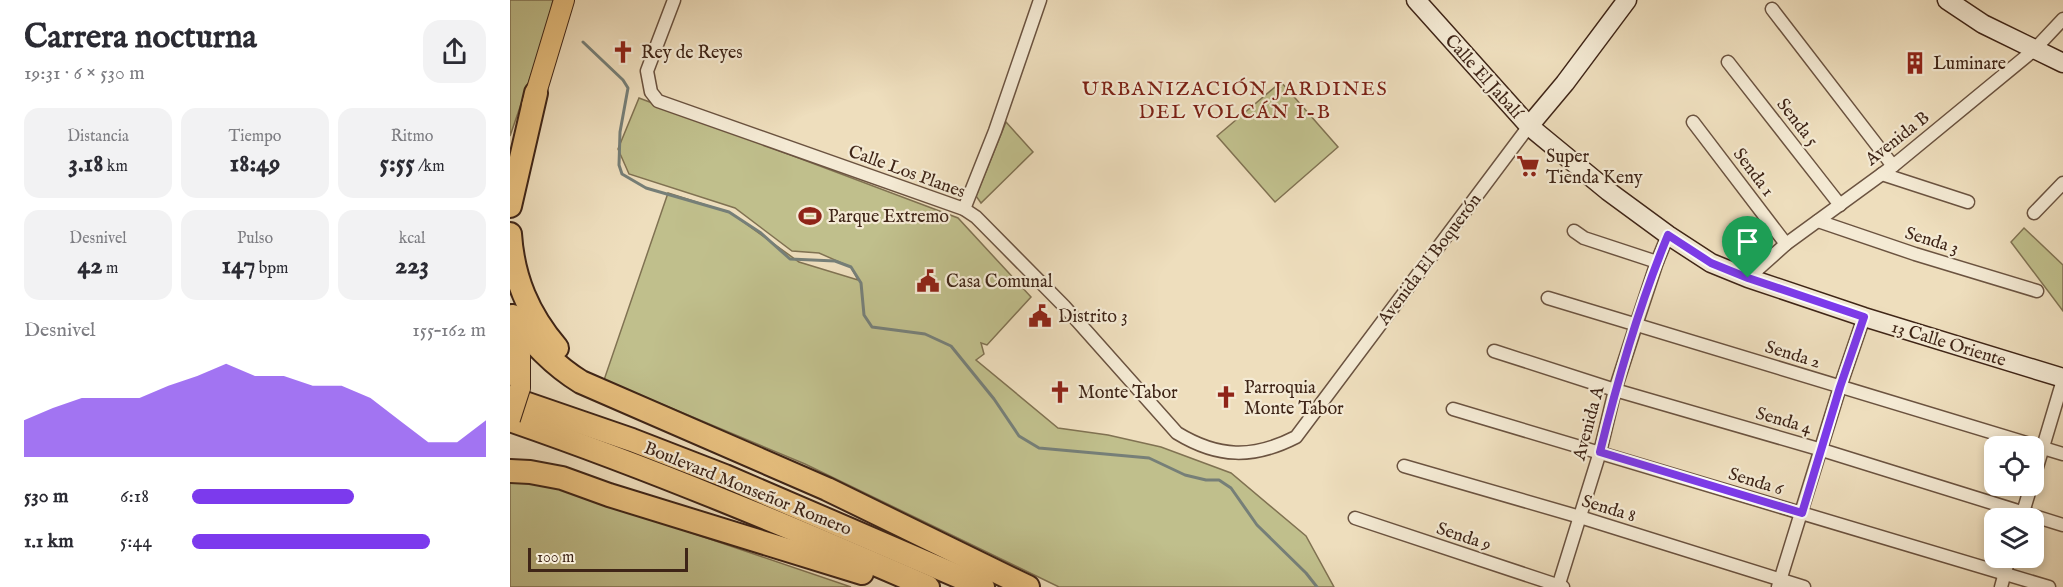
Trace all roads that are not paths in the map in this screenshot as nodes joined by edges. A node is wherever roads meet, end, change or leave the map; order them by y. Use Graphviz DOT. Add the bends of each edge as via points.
graph roads {
  1 [pos="564,0"];
  2 [pos="674,0"];
  3 [pos="1040,0"];
  4 [pos="1416,0"];
  5 [pos="1627,0"];
  6 [pos="1947,0"];
  7 [pos="1772,9"];
  8 [pos="2063,19"];
  9 [pos="2034,50"];
  10 [pos="1728,62"];
  11 [pos="2063,63"];
  12 [pos="536,93"];
  13 [pos="1693,122"];
  14 [pos="1529,126"];
  15 [pos="1893,166"];
  16 [pos="510,168"];
  17 [pos="1882,174"];
  18 [pos="2063,183"];
  19 [pos="1968,202"];
  20 [pos="1840,205"];
  21 [pos="510,206"];
  22 [pos="964,209"];
  23 [pos="2034,213"];
  24 [pos="1818,221"];
  25 [pos="1574,231"];
  26 [pos="510,234"];
  27 [pos="1668,235"];
  28 [pos="1786,244"];
  29 [pos="1657,262"];
  30 [pos="1748,278"];
  31 [pos="2037,291"];
  32 [pos="1548,298"];
  33 [pos="511,314"];
  34 [pos="1864,317"];
  35 [pos="1636,325"];
  36 [pos="1494,351"];
  37 [pos="2063,379"];
  38 [pos="1840,387"];
  39 [pos="1615,390"];
  40 [pos="515,393"];
  41 [pos="632,404"];
  42 [pos="1453,409"];
  43 [pos="510,420"];
  44 [pos="2003,436"];
  45 [pos="1196,445"];
  46 [pos="2044,445"];
  47 [pos="2044,448"];
  48 [pos="1822,450"];
  49 [pos="1600,452"];
  50 [pos="2063,454"];
  51 [pos="1404,466"];
  52 [pos="510,471"];
  53 [pos="1998,508"];
  54 [pos="1802,513"];
  55 [pos="1580,517"];
  56 [pos="1355,518"];
  57 [pos="2044,521"];
  58 [pos="2063,525"];
  59 [pos="2006,568"];
  60 [pos="2005,573"];
  61 [pos="1779,584"];
  62 [pos="1560,586"];
  63 [pos="900,587"];
  64 [pos="928,587"];
  65 [pos="983,587"];
  66 [pos="1028,587"];
  67 [pos="1804,587"];
  68 [pos="2001,587"];
  69 [pos="2049,587"];
  1 -- 12 [label="main road"];
  2 -- 22 [label="street, Calle Los Planes" via="647,71 651,92 658,101"];
  3 -- 22 [label="street"];
  4 -- 14 [label="main road, Calle El Jabalí"];
  5 -- 14 [label="main road, Avenida El Boquerón"];
  6 -- 9 [label="main road"];
  7 -- 15 [label="street"];
  8 -- 9 [label="street, Avenida B"];
  9 -- 11 [label="main road"];
  9 -- 15 [label="street, Avenida B"];
  10 -- 20 [label="street, Senda 5"];
  12 -- 16 [label="main road"];
  12 -- 21 [label="highway"];
  13 -- 28 [label="street, Senda 1"];
  14 -- 27 [label="main road, 13 Calle Oriente"];
  14 -- 45 [label="street, Avenida El Boquerón" via="1296,437 1263,451 1246,453"];
  15 -- 17 [label="street, Avenida B"];
  17 -- 19 [label="street"];
  17 -- 20 [label="street, Avenida B"];
  18 -- 23 [label="street"];
  20 -- 24 [label="street, Avenida B"];
  22 -- 45 [label="street, Calle Los Planes" via="1052,293 1172,428"];
  24 -- 28 [label="street, Avenida B"];
  24 -- 31 [label="street, Senda 3"];
  25 -- 29 [label="street" via="1584,238"];
  26 -- 41 [label="highway" via="520,289 542,330 579,370"];
  27 -- 29 [label="street, Avenida A"];
  27 -- 30 [label="main road, 13 Calle Oriente" via="1711,263"];
  28 -- 30 [label="street, Avenida B"];
  29 -- 35 [label="street, Avenida A"];
  30 -- 34 [label="main road, 13 Calle Oriente"];
  32 -- 35 [label="street, Senda 2"];
  33 -- 40 [label="main road" via="520,355"];
  33 -- 41 [label="highway" via="534,344 562,370"];
  34 -- 37 [label="main road, 13 Calle Oriente"];
  34 -- 38 [label="street"];
  35 -- 38 [label="street, Senda 2"];
  35 -- 39 [label="street, Avenida A"];
  36 -- 39 [label="street, Senda 4"];
  37 -- 46 [label="street"];
  38 -- 44 [label="street, Senda 2"];
  38 -- 48 [label="street"];
  39 -- 48 [label="street, Senda 4"];
  39 -- 49 [label="street, Avenida A"];
  40 -- 43 [label="main road, bridge"];
  40 -- 65 [label="highway, Boulevard Monseñor Romero" via="725,476"];
  41 -- 66 [label="highway" via="827,489"];
  42 -- 49 [label="street, Senda 6"];
  43 -- 64 [label="highway, Boulevard Monseñor Romero" via="646,469"];
  47 -- 50 [label="street, Senda 2"];
  48 -- 53 [label="street, Senda 4"];
  48 -- 54 [label="street"];
  49 -- 54 [label="street, Senda 6"];
  49 -- 55 [label="street, Avenida A"];
  51 -- 55 [label="street, Senda 8"];
  52 -- 63 [label="highway" via="562,478"];
  54 -- 60 [label="street, Senda 6"];
  54 -- 61 [label="street"];
  55 -- 61 [label="street, Senda 8"];
  55 -- 62 [label="street, Avenida A"];
  56 -- 62 [label="street, Senda 9"];
  57 -- 58 [label="street, Senda 4"];
  59 -- 60 [label="street"];
  60 -- 68 [label="street"];
  60 -- 69 [label="street, Senda 6"];
  61 -- 67 [label="street, Senda 8"];
}
